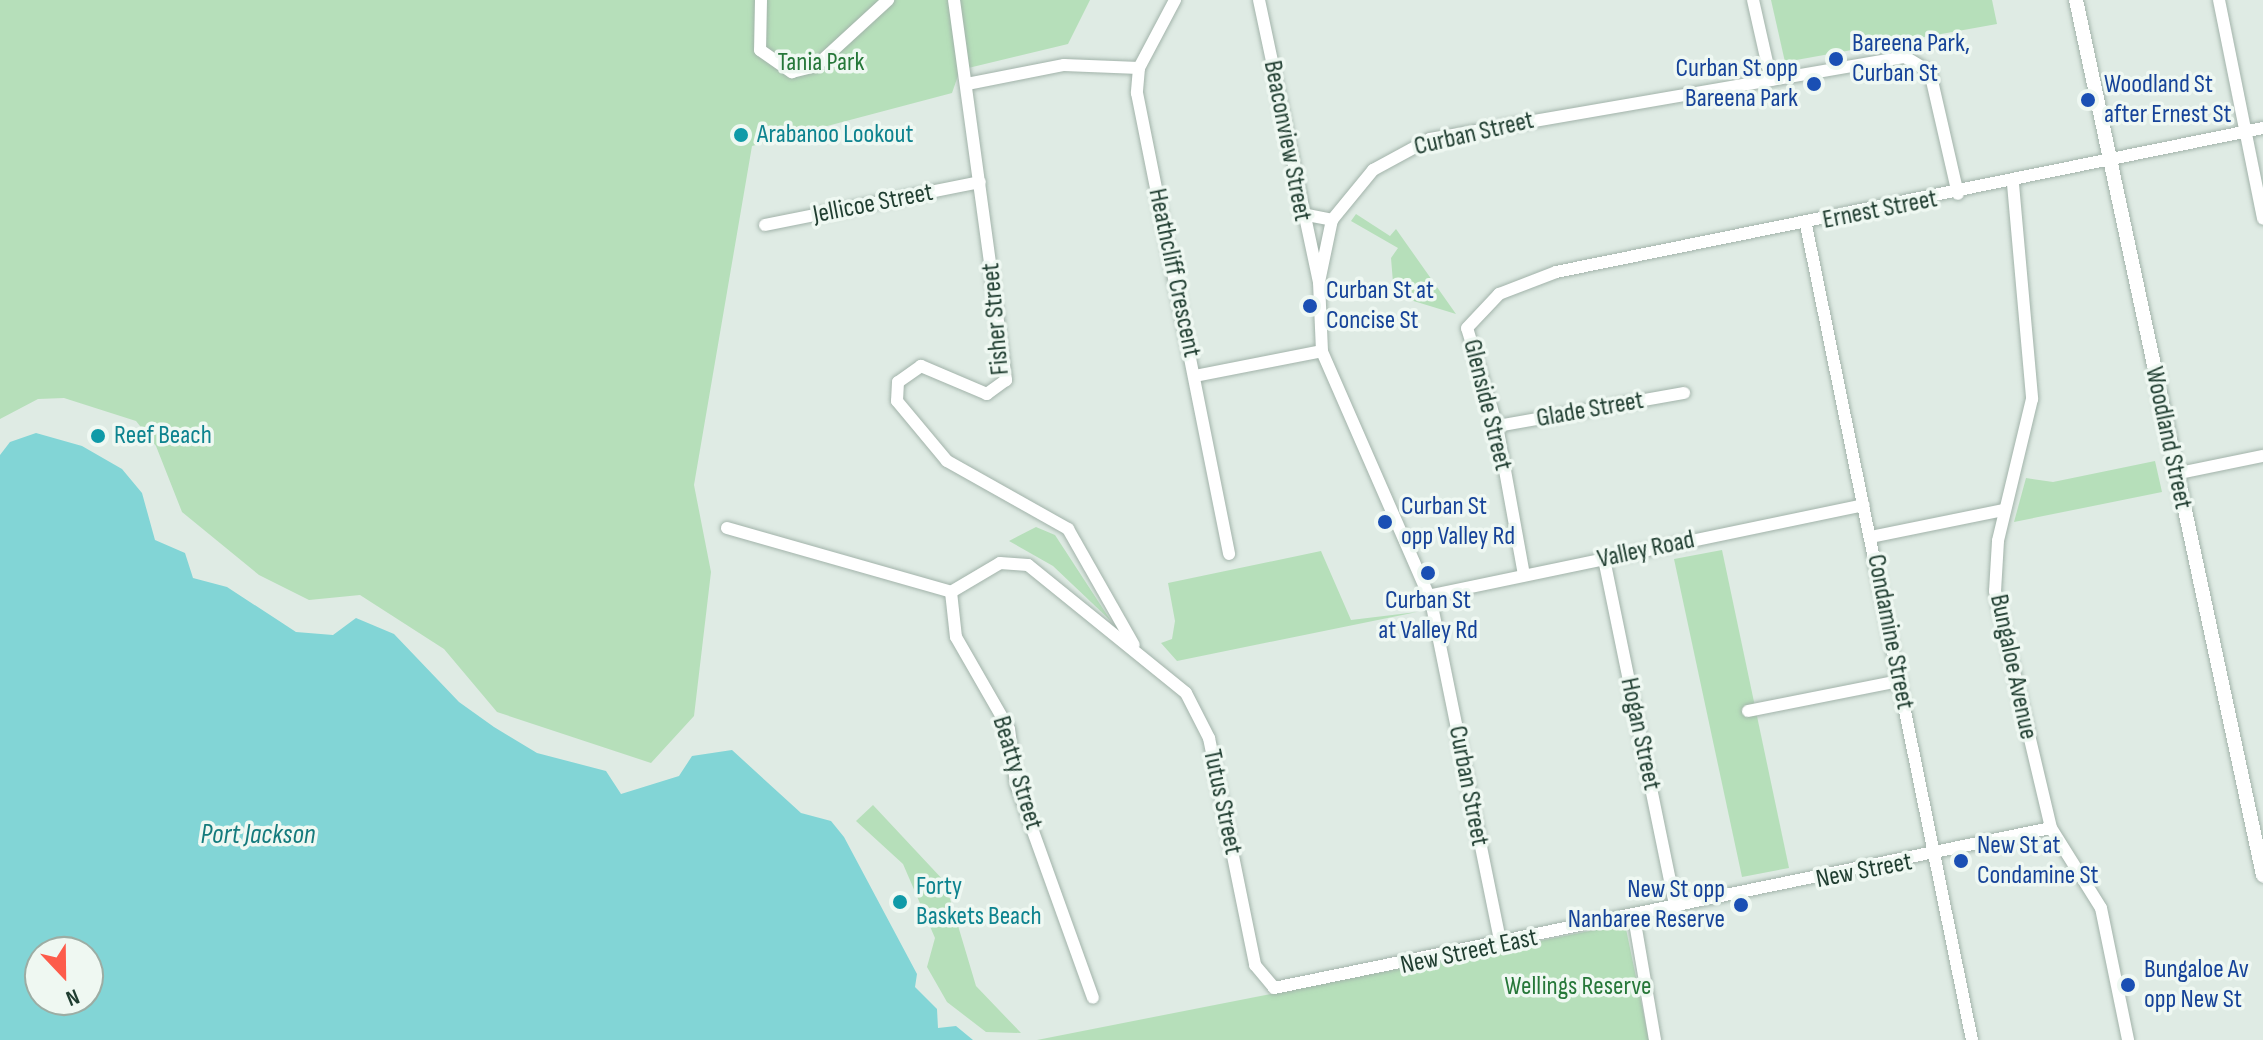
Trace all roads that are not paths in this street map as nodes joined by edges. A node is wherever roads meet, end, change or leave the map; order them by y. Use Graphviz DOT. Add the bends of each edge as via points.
graph roads {
  1 [pos="761,0"];
  2 [pos="888,0"];
  3 [pos="954,0"];
  4 [pos="1175,0"];
  5 [pos="1259,0"];
  6 [pos="1753,0"];
  7 [pos="2076,0"];
  8 [pos="2219,0"];
  9 [pos="1139,68"];
  10 [pos="1771,80"];
  11 [pos="967,84"];
  12 [pos="2263,128"];
  13 [pos="2244,132"];
  14 [pos="2111,161"];
  15 [pos="980,182"];
  16 [pos="2013,184"];
  17 [pos="1958,194"];
  18 [pos="1302,214"];
  19 [pos="2263,219"];
  20 [pos="1332,220"];
  21 [pos="765,225"];
  22 [pos="1806,225"];
  23 [pos="1319,282"];
  24 [pos="1499,294"];
  25 [pos="1322,351"];
  26 [pos="1195,376"];
  27 [pos="1684,393"];
  28 [pos="1497,426"];
  29 [pos="2263,456"];
  30 [pos="2175,474"];
  31 [pos="1864,505"];
  32 [pos="2004,510"];
  33 [pos="727,528"];
  34 [pos="1871,537"];
  35 [pos="1229,554"];
  36 [pos="1604,559"];
  37 [pos="1524,575"];
  38 [pos="951,592"];
  39 [pos="1428,596"];
  40 [pos="1135,647"];
  41 [pos="1900,681"];
  42 [pos="1748,711"];
  43 [pos="2051,828"];
  44 [pos="1935,857"];
  45 [pos="2263,875"];
  46 [pos="1676,909"];
  47 [pos="1634,917"];
  48 [pos="1501,945"];
  49 [pos="1264,982"];
  50 [pos="1093,998"];
  51 [pos="1655,1040"];
  52 [pos="1972,1040"];
  53 [pos="2128,1040"];
  1 -- 2 [label="street" via="760,50 792,72 816,66"];
  3 -- 11 [label="street, Fisher Street"];
  4 -- 9 [label="street, Heathcliff Crescent"];
  5 -- 18 [label="street, Beaconview Street"];
  6 -- 10 [label="street"];
  7 -- 14 [label="street, Woodland Street"];
  8 -- 13 [label="street"];
  9 -- 11 [label="street" via="1064,65"];
  9 -- 26 [label="street, Heathcliff Crescent" via="1137,93"];
  10 -- 17 [label="street, Curban Street" via="1919,60 1933,78"];
  10 -- 20 [label="street, Curban Street" via="1430,139 1373,170"];
  11 -- 15 [label="street, Fisher Street"];
  12 -- 13 [label="street, Ernest Street"];
  13 -- 14 [label="street, Ernest Street"];
  13 -- 19 [label="street"];
  14 -- 16 [label="street, Ernest Street"];
  14 -- 30 [label="street, Woodland Street"];
  15 -- 21 [label="street, Jellicoe Street"];
  15 -- 40 [label="street, Fisher Street" via="1005,384 987,394 921,366 898,382 897,401 947,461 1068,529"];
  16 -- 17 [label="street, Ernest Street"];
  16 -- 32 [label="street, Bungaloe Avenue" via="2032,399"];
  17 -- 22 [label="street, Ernest Street"];
  18 -- 20 [label="street"];
  18 -- 23 [label="street, Beaconview Street"];
  20 -- 23 [label="street, Curban Street"];
  22 -- 24 [label="street, Ernest Street" via="1556,272"];
  22 -- 31 [label="street, Condamine Street"];
  23 -- 25 [label="street, Curban Street"];
  24 -- 28 [label="street, Glenside Street" via="1467,328"];
  25 -- 26 [label="street"];
  25 -- 39 [label="street, Curban Street"];
  26 -- 35 [label="street, Heathcliff Crescent"];
  27 -- 28 [label="street, Glade Street"];
  28 -- 37 [label="street, Glenside Street"];
  29 -- 30 [label="street"];
  30 -- 45 [label="street, Woodland Street"];
  31 -- 34 [label="street, Condamine Street"];
  31 -- 36 [label="street, Valley Road"];
  32 -- 34 [label="street"];
  32 -- 43 [label="street, Bungaloe Avenue" via="1995,591"];
  33 -- 38 [label="street"];
  34 -- 41 [label="street, Condamine Street"];
  36 -- 37 [label="street, Valley Road"];
  36 -- 46 [label="street, Hogan Street"];
  37 -- 39 [label="street, Valley Road"];
  38 -- 40 [label="street" via="1000,563 1028,565"];
  38 -- 50 [label="street, Beatty Street" via="956,637 1009,729 1016,784"];
  39 -- 48 [label="street, Curban Street"];
  40 -- 49 [label="street, Tutus Street" via="1186,693 1205,725"];
  41 -- 42 [label="street"];
  41 -- 44 [label="street, Condamine Street"];
  43 -- 44 [label="street, New Street"];
  43 -- 53 [label="street, Bungaloe Avenue" via="2101,908"];
  44 -- 46 [label="street, New Street"];
  44 -- 52 [label="street, Condamine Street"];
  46 -- 47 [label="street, New Street East"];
  47 -- 48 [label="street, New Street East"];
  47 -- 51 [label="street"];
  48 -- 49 [label="street, New Street East" via="1287,989"];
}
